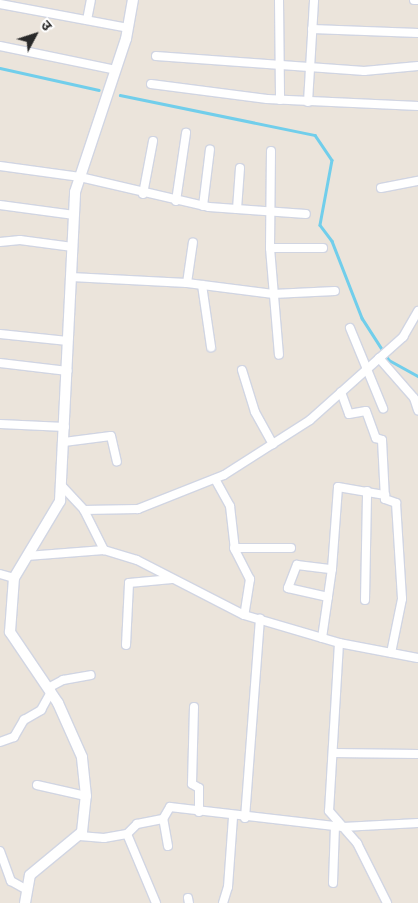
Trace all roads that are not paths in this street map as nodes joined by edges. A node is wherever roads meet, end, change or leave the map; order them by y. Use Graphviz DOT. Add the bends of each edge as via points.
graph roads {
  1 [pos="91,0"];
  2 [pos="132,0"];
  3 [pos="280,0"];
  4 [pos="314,0"];
  5 [pos="414,0"];
  6 [pos="418,0"];
  7 [pos="0,4"];
  8 [pos="87,20"];
  9 [pos="128,28"];
  10 [pos="312,29"];
  11 [pos="418,33"];
  12 [pos="0,46"];
  13 [pos="156,56"];
  14 [pos="418,66"];
  15 [pos="282,67"];
  16 [pos="310,68"];
  17 [pos="116,70"];
  18 [pos="151,84"];
  19 [pos="280,100"];
  20 [pos="308,102"];
  21 [pos="418,106"];
  22 [pos="186,133"];
  23 [pos="153,141"];
  24 [pos="210,149"];
  25 [pos="271,150"];
  26 [pos="0,166"];
  27 [pos="240,168"];
  28 [pos="80,177"];
  29 [pos="418,181"];
  30 [pos="380,188"];
  31 [pos="143,194"];
  32 [pos="176,201"];
  33 [pos="0,205"];
  34 [pos="203,206"];
  35 [pos="237,210"];
  36 [pos="269,212"];
  37 [pos="306,214"];
  38 [pos="74,215"];
  39 [pos="0,242"];
  40 [pos="193,242"];
  41 [pos="72,247"];
  42 [pos="270,248"];
  43 [pos="323,248"];
  44 [pos="71,278"];
  45 [pos="187,284"];
  46 [pos="202,285"];
  47 [pos="335,291"];
  48 [pos="273,294"];
  49 [pos="418,311"];
  50 [pos="350,328"];
  51 [pos="0,334"];
  52 [pos="68,341"];
  53 [pos="211,347"];
  54 [pos="279,355"];
  55 [pos="381,357"];
  56 [pos="0,363"];
  57 [pos="242,370"];
  58 [pos="68,371"];
  59 [pos="364,371"];
  60 [pos="342,392"];
  61 [pos="383,408"];
  62 [pos="418,410"];
  63 [pos="0,424"];
  64 [pos="65,427"];
  65 [pos="64,442"];
  66 [pos="273,444"];
  67 [pos="117,461"];
  68 [pos="215,479"];
  69 [pos="61,485"];
  70 [pos="367,491"];
  71 [pos="385,495"];
  72 [pos="84,510"];
  73 [pos="234,548"];
  74 [pos="290,548"];
  75 [pos="104,550"];
  76 [pos="27,556"];
  77 [pos="332,569"];
  78 [pos="0,574"];
  79 [pos="14,578"];
  80 [pos="173,578"];
  81 [pos="328,597"];
  82 [pos="365,600"];
  83 [pos="244,614"];
  84 [pos="260,620"];
  85 [pos="322,638"];
  86 [pos="339,643"];
  87 [pos="126,645"];
  88 [pos="391,653"];
  89 [pos="418,658"];
  90 [pos="91,675"];
  91 [pos="49,690"];
  92 [pos="194,707"];
  93 [pos="0,742"];
  94 [pos="333,753"];
  95 [pos="418,754"];
  96 [pos="37,784"];
  97 [pos="86,796"];
  98 [pos="200,812"];
  99 [pos="233,817"];
  100 [pos="245,818"];
  101 [pos="163,820"];
  102 [pos="418,822"];
  103 [pos="339,826"];
  104 [pos="127,834"];
  105 [pos="80,836"];
  106 [pos="168,846"];
  107 [pos="0,851"];
  108 [pos="333,883"];
  109 [pos="27,890"];
  110 [pos="25,903"];
  111 [pos="156,903"];
  112 [pos="223,903"];
  113 [pos="387,903"];
  1 -- 8 [label="street"];
  2 -- 9 [label="street"];
  3 -- 15 [label="street"];
  4 -- 10 [label="street"];
  5 -- 6 [label="street"];
  7 -- 8 [label="street"];
  8 -- 9 [label="street"];
  9 -- 17 [label="street"];
  10 -- 11 [label="street"];
  10 -- 16 [label="street"];
  12 -- 17 [label="street"];
  13 -- 15 [label="street"];
  14 -- 16 [label="street" via="364,71"];
  15 -- 16 [label="street"];
  15 -- 19 [label="street"];
  16 -- 20 [label="street"];
  17 -- 28 [label="street"];
  18 -- 19 [label="street"];
  19 -- 20 [label="street"];
  20 -- 21 [label="street"];
  22 -- 32 [label="street"];
  23 -- 31 [label="street"];
  24 -- 34 [label="street"];
  25 -- 36 [label="street"];
  26 -- 28 [label="street"];
  27 -- 35 [label="street"];
  28 -- 31 [label="street"];
  28 -- 38 [label="street"];
  29 -- 30 [label="street"];
  31 -- 32 [label="street"];
  32 -- 34 [label="street"];
  33 -- 38 [label="street"];
  34 -- 35 [label="street"];
  35 -- 36 [label="street"];
  36 -- 37 [label="street"];
  36 -- 42 [label="street"];
  38 -- 41 [label="street"];
  39 -- 41 [label="street" via="20,240"];
  40 -- 45 [label="street"];
  41 -- 44 [label="street"];
  42 -- 43 [label="street"];
  42 -- 48 [label="street"];
  44 -- 45 [label="street"];
  44 -- 52 [label="street"];
  45 -- 46 [label="street"];
  46 -- 48 [label="street"];
  46 -- 53 [label="street"];
  47 -- 48 [label="street"];
  48 -- 54 [label="street"];
  49 -- 55 [label="street" via="403,337"];
  50 -- 59 [label="street"];
  51 -- 52 [label="street"];
  52 -- 58 [label="street"];
  55 -- 59 [label="street"];
  55 -- 62 [label="street" via="414,398"];
  56 -- 58 [label="street"];
  57 -- 66 [label="street" via="255,412"];
  58 -- 64 [label="street"];
  59 -- 60 [label="street"];
  59 -- 61 [label="street"];
  60 -- 66 [label="street" via="310,420"];
  60 -- 71 [label="street" via="349,414 368,412 376,438 382,440"];
  63 -- 64 [label="street"];
  64 -- 65 [label="street"];
  65 -- 67 [label="street" via="111,436"];
  65 -- 69 [label="street"];
  66 -- 68 [label="street"];
  68 -- 72 [label="street" via="138,510"];
  68 -- 73 [label="street" via="233,515"];
  69 -- 72 [label="street"];
  69 -- 76 [label="street" via="60,501"];
  70 -- 71 [label="street"];
  70 -- 77 [label="street" via="338,486"];
  70 -- 82 [label="street"];
  71 -- 88 [label="street" via="385,499 396,502 400,563 401,611"];
  72 -- 75 [label="street"];
  73 -- 74 [label="street"];
  73 -- 83 [label="street" via="250,578"];
  75 -- 76 [label="street"];
  75 -- 80 [label="street"];
  76 -- 79 [label="street"];
  77 -- 81 [label="street"];
  77 -- 81 [label="street" via="297,565 288,588"];
  78 -- 79 [label="street"];
  79 -- 91 [label="street" via="10,632"];
  80 -- 83 [label="street"];
  80 -- 87 [label="street" via="129,583"];
  81 -- 85 [label="street"];
  83 -- 84 [label="street"];
  84 -- 85 [label="street"];
  84 -- 100 [label="street"];
  85 -- 86 [label="street"];
  86 -- 88 [label="street"];
  86 -- 94 [label="street"];
  88 -- 89 [label="street"];
  90 -- 91 [label="street" via="63,680"];
  91 -- 93 [label="street" via="41,710 24,720 14,738"];
  91 -- 97 [label="street" via="82,757"];
  92 -- 98 [label="street" via="192,784 199,788"];
  94 -- 95 [label="street"];
  94 -- 103 [label="street" via="330,811"];
  96 -- 97 [label="street"];
  97 -- 105 [label="street"];
  98 -- 99 [label="street"];
  98 -- 101 [label="street" via="170,807"];
  99 -- 100 [label="street"];
  99 -- 112 [label="street" via="228,887"];
  100 -- 103 [label="street"];
  101 -- 104 [label="street" via="137,824"];
  101 -- 106 [label="street"];
  102 -- 103 [label="street"];
  103 -- 108 [label="street"];
  103 -- 113 [label="street" via="357,843"];
  104 -- 105 [label="street" via="104,838"];
  104 -- 111 [label="street"];
  105 -- 109 [label="street" via="30,875"];
  107 -- 109 [label="street" via="11,881"];
  109 -- 110 [label="street"];
}
